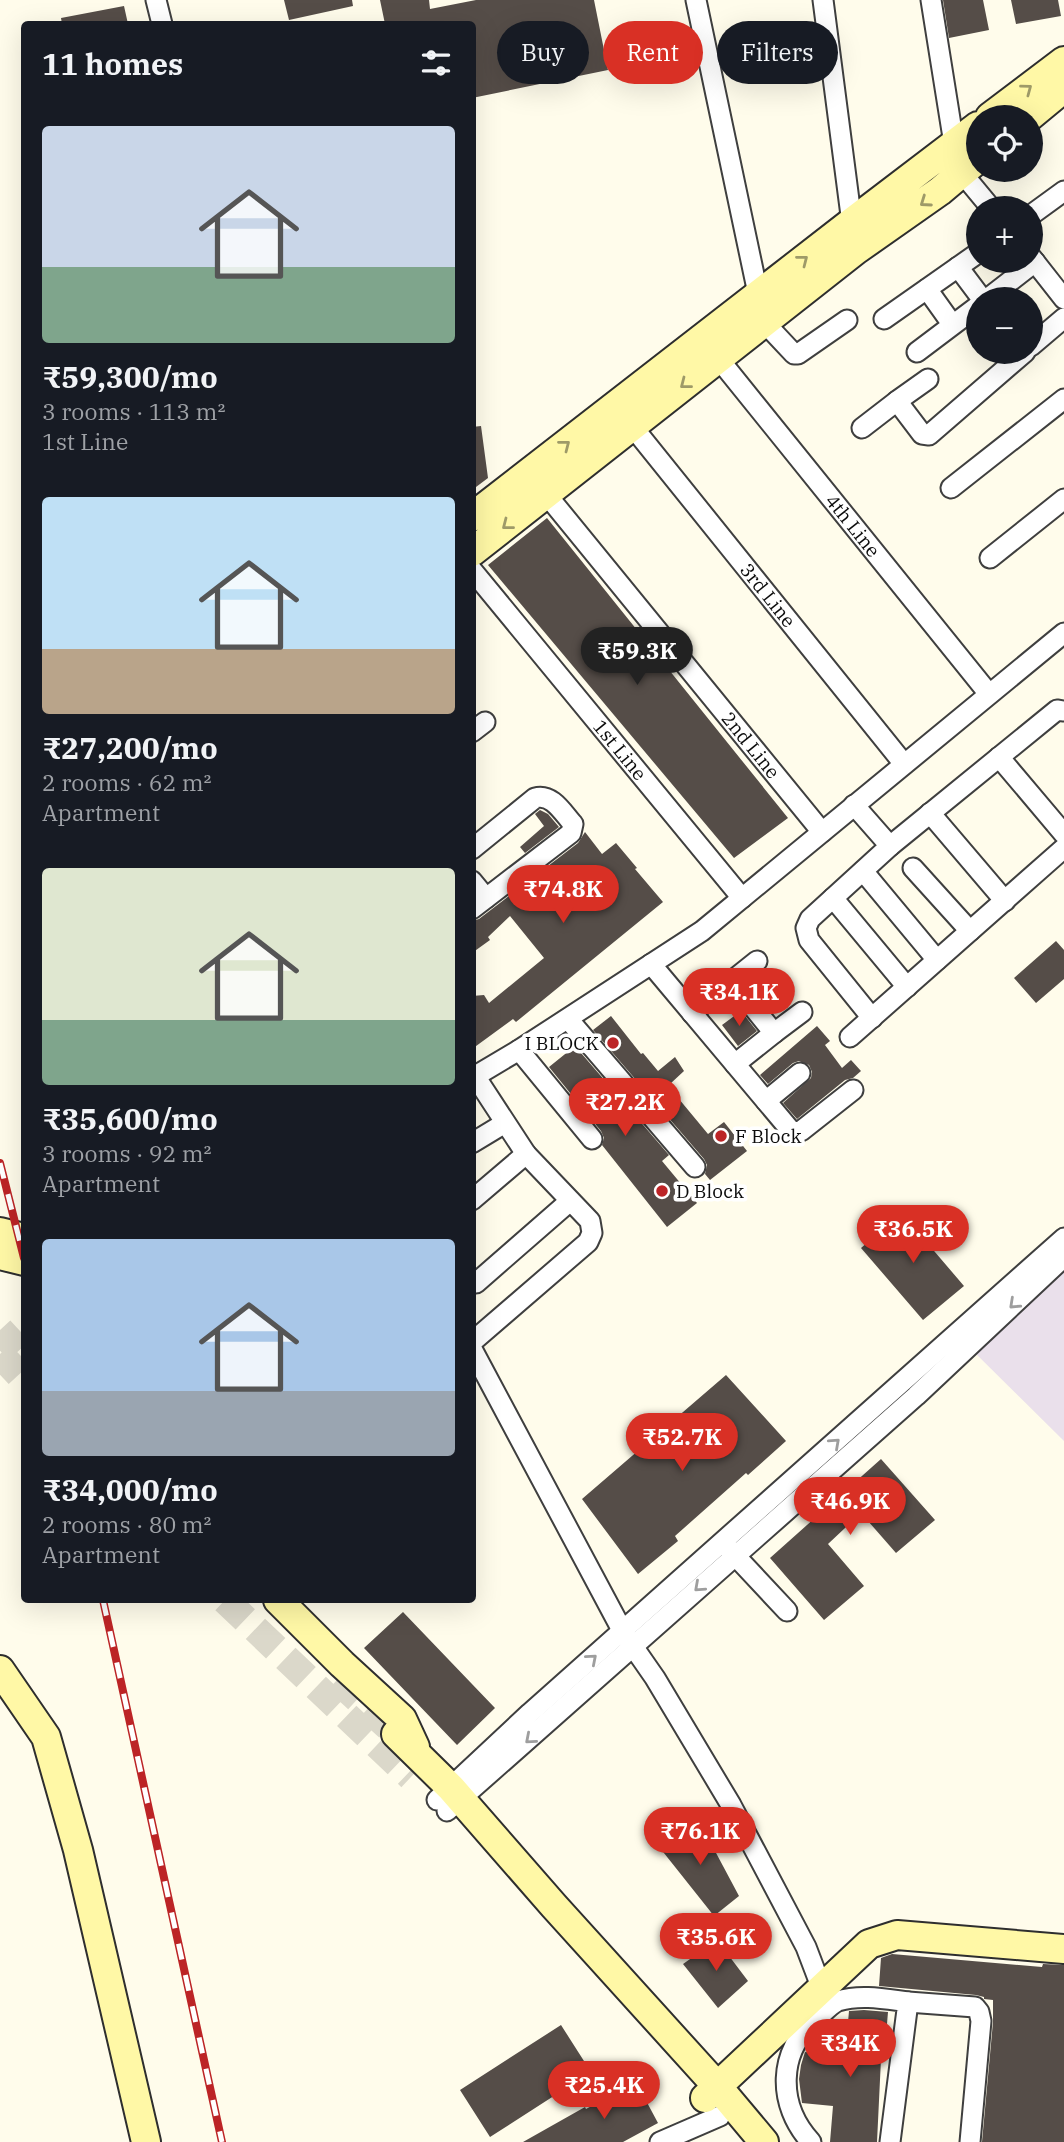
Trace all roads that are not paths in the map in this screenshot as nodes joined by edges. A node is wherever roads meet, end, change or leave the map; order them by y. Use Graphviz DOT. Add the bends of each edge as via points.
graph roads {
  1 [pos="156,0"];
  2 [pos="696,0"];
  3 [pos="823,0"];
  4 [pos="931,0"];
  5 [pos="161,21"];
  6 [pos="1064,61"];
  7 [pos="1064,88"];
  8 [pos="1006,105"];
  9 [pos="1043,105"];
  10 [pos="966,135"];
  11 [pos="954,144"];
  12 [pos="966,169"];
  13 [pos="1064,191"];
  14 [pos="1043,206"];
  15 [pos="852,222"];
  16 [pos="856,250"];
  17 [pos="966,261"];
  18 [pos="958,267"];
  19 [pos="1017,273"];
  20 [pos="1043,273"];
  21 [pos="975,287"];
  22 [pos="1000,287"];
  23 [pos="927,289"];
  24 [pos="1064,299"];
  25 [pos="761,308"];
  26 [pos="966,315"];
  27 [pos="1064,318"];
  28 [pos="884,319"];
  29 [pos="846,320"];
  30 [pos="953,324"];
  31 [pos="1043,336"];
  32 [pos="917,352"];
  33 [pos="718,358"];
  34 [pos="1011,364"];
  35 [pos="928,379"];
  36 [pos="1064,399"];
  37 [pos="897,401"];
  38 [pos="632,426"];
  39 [pos="862,428"];
  40 [pos="951,488"];
  41 [pos="546,494"];
  42 [pos="1064,499"];
  43 [pos="476,514"];
  44 [pos="476,549"];
  45 [pos="990,558"];
  46 [pos="476,575"];
  47 [pos="1064,633"];
  48 [pos="989,694"];
  49 [pos="1064,711"];
  50 [pos="999,757"];
  51 [pos="904,764"];
  52 [pos="854,805"];
  53 [pos="930,813"];
  54 [pos="822,832"];
  55 [pos="1064,834"];
  56 [pos="476,846"];
  57 [pos="890,846"];
  58 [pos="1064,848"];
  59 [pos="912,868"];
  60 [pos="863,871"];
  61 [pos="742,898"];
  62 [pos="833,898"];
  63 [pos="1005,901"];
  64 [pos="479,903"];
  65 [pos="970,931"];
  66 [pos="937,960"];
  67 [pos="757,961"];
  68 [pos="651,964"];
  69 [pos="732,981"];
  70 [pos="907,987"];
  71 [pos="803,1012"];
  72 [pos="692,1013"];
  73 [pos="872,1018"];
  74 [pos="568,1019"];
  75 [pos="774,1033"];
  76 [pos="850,1037"];
  77 [pos="519,1050"];
  78 [pos="735,1064"];
  79 [pos="800,1073"];
  80 [pos="476,1076"];
  81 [pos="476,1080"];
  82 [pos="853,1090"];
  83 [pos="766,1101"];
  84 [pos="505,1123"];
  85 [pos="592,1139"];
  86 [pos="476,1141"];
  87 [pos="526,1154"];
  88 [pos="695,1167"];
  89 [pos="476,1197"];
  90 [pos="570,1201"];
  91 [pos="0,1232"];
  92 [pos="21,1237"];
  93 [pos="1064,1238"];
  94 [pos="0,1255"];
  95 [pos="1064,1258"];
  96 [pos="21,1260"];
  97 [pos="477,1283"];
  98 [pos="476,1339"];
  99 [pos="476,1356"];
  100 [pos="729,1549"];
  101 [pos="281,1603"];
  102 [pos="787,1611"];
  103 [pos="628,1639"];
  104 [pos="0,1670"];
  105 [pos="396,1734"];
  106 [pos="416,1768"];
  107 [pos="449,1799"];
  108 [pos="1064,1949"];
  109 [pos="1013,1958"];
  110 [pos="829,1996"];
  111 [pos="908,2002"];
  112 [pos="714,2100"];
  113 [pos="146,2142"];
  114 [pos="660,2142"];
  115 [pos="741,2142"];
  116 [pos="764,2142"];
  117 [pos="811,2142"];
  118 [pos="890,2142"];
  119 [pos="970,2142"];
  1 -- 5 [label="street"];
  2 -- 25 [label="street"];
  3 -- 15 [label="street"];
  4 -- 11 [label="street"];
  8 -- 6 [label="street, one-way"];
  7 -- 9 [label="street"];
  10 -- 11 [label="street"];
  11 -- 15 [label="street"];
  12 -- 16 [label="street, one-way"];
  13 -- 14 [label="street"];
  15 -- 16 [label="street"];
  25 -- 15 [label="street, one-way"];
  16 -- 25 [label="street"];
  17 -- 18 [label="street"];
  18 -- 21 [label="street"];
  18 -- 23 [label="street"];
  19 -- 22 [label="street"];
  20 -- 24 [label="street"];
  23 -- 28 [label="street"];
  23 -- 30 [label="street"];
  25 -- 29 [label="street" via="794,354"];
  25 -- 33 [label="street"];
  43 -- 25 [label="street, one-way"];
  26 -- 30 [label="street"];
  27 -- 31 [label="street"];
  30 -- 32 [label="street"];
  33 -- 38 [label="street, one-way"];
  33 -- 48 [label="street, 4th Line"];
  34 -- 37 [label="street" via="929,435 922,434"];
  35 -- 37 [label="street"];
  36 -- 40 [label="street"];
  37 -- 39 [label="street"];
  38 -- 41 [label="street"];
  38 -- 51 [label="street, 3rd Line"];
  41 -- 44 [label="street, one-way"];
  41 -- 54 [label="street, 2nd Line"];
  42 -- 45 [label="street"];
  46 -- 61 [label="street, 1st Line"];
  47 -- 48 [label="street"];
  48 -- 51 [label="street"];
  49 -- 50 [label="street" via="1057,710"];
  50 -- 53 [label="street"];
  50 -- 55 [label="street"];
  51 -- 52 [label="street"];
  52 -- 54 [label="street"];
  52 -- 57 [label="street"];
  53 -- 57 [label="street"];
  53 -- 63 [label="street"];
  54 -- 61 [label="street"];
  56 -- 64 [label="street" via="542,796 573,824 571,833"];
  57 -- 60 [label="street"];
  58 -- 63 [label="street"];
  59 -- 65 [label="street"];
  60 -- 62 [label="street"];
  60 -- 66 [label="street"];
  61 -- 68 [label="street"];
  62 -- 70 [label="street"];
  62 -- 73 [label="street" via="810,919 806,928 809,940"];
  63 -- 65 [label="street"];
  65 -- 66 [label="street"];
  66 -- 70 [label="street"];
  67 -- 69 [label="street"];
  68 -- 72 [label="street"];
  68 -- 74 [label="street"];
  69 -- 72 [label="street"];
  69 -- 75 [label="street"];
  70 -- 73 [label="street"];
  71 -- 75 [label="street"];
  72 -- 78 [label="street"];
  73 -- 76 [label="street"];
  74 -- 77 [label="street"];
  74 -- 88 [label="street"];
  75 -- 78 [label="street"];
  77 -- 80 [label="street"];
  77 -- 85 [label="street"];
  78 -- 83 [label="street"];
  79 -- 83 [label="street"];
  81 -- 84 [label="street"];
  82 -- 83 [label="street" via="796,1133"];
  84 -- 86 [label="street"];
  84 -- 87 [label="street"];
  87 -- 89 [label="street"];
  87 -- 90 [label="street"];
  90 -- 97 [label="street"];
  90 -- 98 [label="street" via="590,1221 588,1241"];
  91 -- 92 [label="street"];
  100 -- 93 [label="street, one-way"];
  94 -- 96 [label="street"];
  95 -- 100 [label="street, one-way" via="916,1396"];
  99 -- 103 [label="street"];
  100 -- 102 [label="street"];
  100 -- 103 [label="street"];
  101 -- 106 [label="street" via="402,1719"];
  103 -- 107 [label="street" via="530,1713"];
  103 -- 110 [label="street" via="731,1805"];
  104 -- 113 [label="street" via="46,1737 78,1850"];
  105 -- 106 [label="street"];
  106 -- 107 [label="street"];
  107 -- 112 [label="street"];
  108 -- 110 [label="street" via="897,1936 869,1944"];
  109 -- 110 [label="street" via="893,1948 874,1954"];
  110 -- 111 [label="street"];
  110 -- 112 [label="street"];
  110 -- 117 [label="street" via="792,2049 785,2078 788,2104"];
  111 -- 118 [label="street"];
  111 -- 119 [label="street" via="979,2011"];
  112 -- 114 [label="street"];
  112 -- 115 [label="street"];
  112 -- 116 [label="street"];
}
